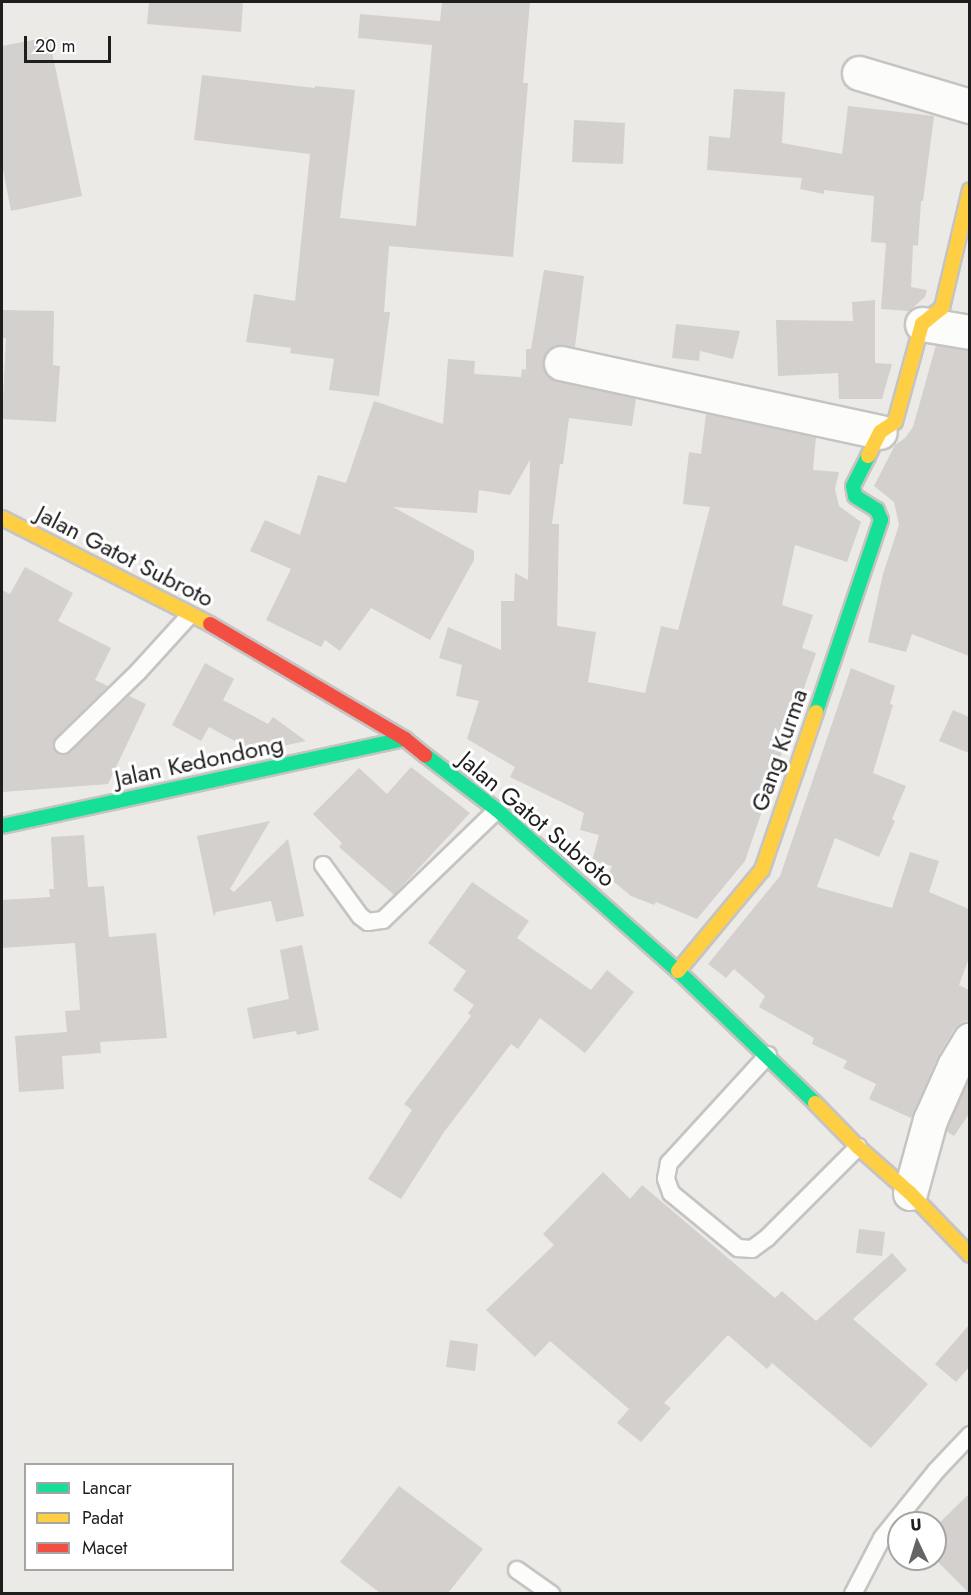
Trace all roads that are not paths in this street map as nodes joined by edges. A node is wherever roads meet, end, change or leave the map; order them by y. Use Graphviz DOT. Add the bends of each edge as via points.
graph roads {
  1 [pos="859,73"];
  2 [pos="969,106"];
  3 [pos="969,194"];
  4 [pos="922,324"];
  5 [pos="969,332"];
  6 [pos="561,363"];
  7 [pos="880,432"];
  8 [pos="2,518"];
  9 [pos="189,616"];
  10 [pos="405,739"];
  11 [pos="63,745"];
  12 [pos="497,810"];
  13 [pos="2,826"];
  14 [pos="322,865"];
  15 [pos="678,971"];
  16 [pos="969,1039"];
  17 [pos="768,1055"];
  18 [pos="858,1147"];
  19 [pos="910,1193"];
  20 [pos="969,1255"];
  21 [pos="969,1435"];
  22 [pos="517,1570"];
  23 [pos="551,1593"];
  24 [pos="853,1593"];
  1 -- 2 [label="street"];
  3 -- 4 [label="street" via="942,308"];
  4 -- 5 [label="street"];
  4 -- 7 [label="street" via="895,422"];
  6 -- 7 [label="street"];
  7 -- 15 [label="street, Gang Kurma" via="852,491 877,510 881,520 762,870"];
  8 -- 9 [label="street, Jalan Gatot Subroto"];
  9 -- 10 [label="street, Jalan Gatot Subroto" via="228,633"];
  9 -- 11 [label="lane"];
  10 -- 12 [label="street, Jalan Gatot Subroto"];
  10 -- 13 [label="street, Jalan Kedondong"];
  12 -- 14 [label="lane" via="383,920 368,922 360,916"];
  12 -- 15 [label="street, Jalan Gatot Subroto"];
  15 -- 17 [label="street, Jalan Gatot Subroto"];
  16 -- 19 [label="street" via="930,1120"];
  17 -- 18 [label="street, Jalan Gatot Subroto"];
  17 -- 18 [label="lane" via="669,1163 666,1179 671,1193 738,1248 752,1249"];
  18 -- 19 [label="street, Jalan Gatot Subroto"];
  19 -- 20 [label="street, Jalan Gatot Subroto"];
  21 -- 24 [label="lane" via="882,1538"];
  22 -- 23 [label="lane"];
}
